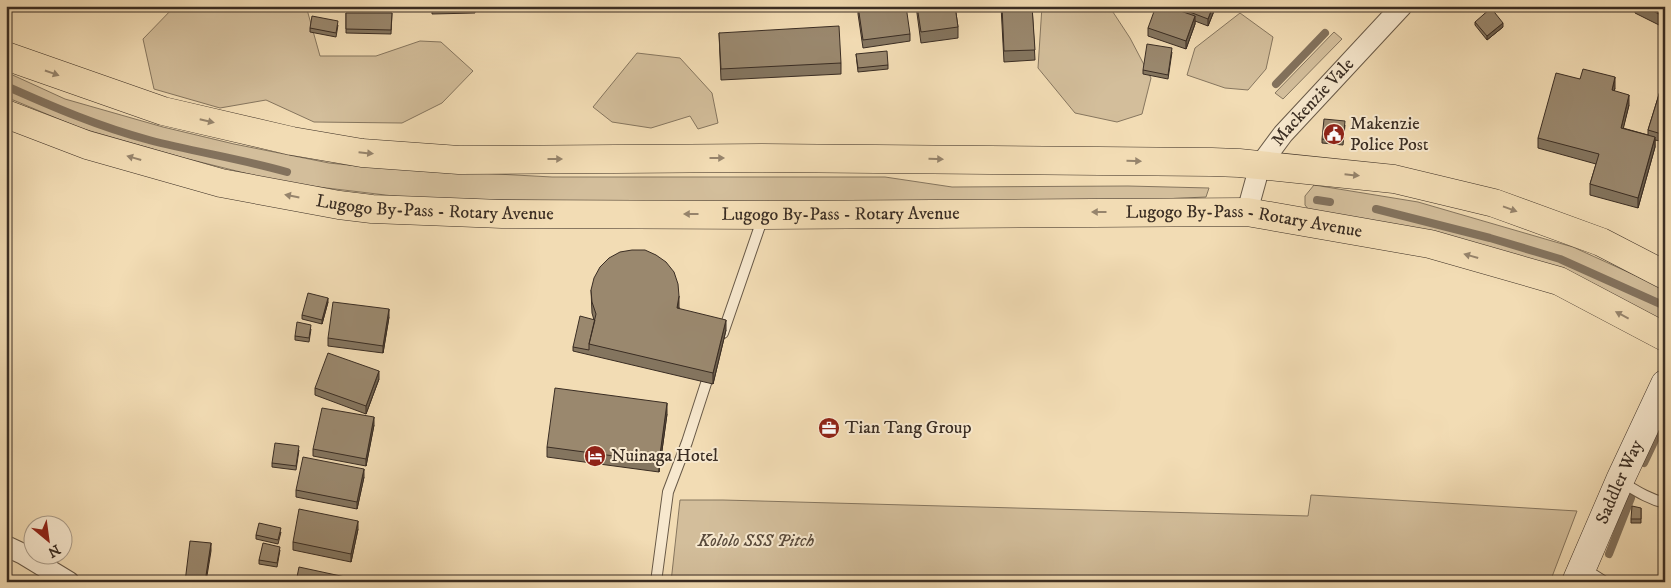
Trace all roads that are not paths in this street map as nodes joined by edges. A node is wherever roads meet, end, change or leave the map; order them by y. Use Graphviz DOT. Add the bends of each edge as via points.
graph roads {
  1 [pos="1402,6"];
  2 [pos="6,56"];
  3 [pos="6,114"];
  4 [pos="1260,165"];
  5 [pos="1247,212"];
  6 [pos="764,215"];
  7 [pos="1665,275"];
  8 [pos="1665,338"];
  9 [pos="720,340"];
  10 [pos="714,359"];
  11 [pos="1665,384"];
  12 [pos="1620,480"];
  13 [pos="1665,503"];
  14 [pos="6,546"];
  15 [pos="1579,575"];
  16 [pos="69,582"];
  17 [pos="656,582"];
  18 [pos="1605,582"];
  1 -- 4 [label="street, Mackenzie Vale" via="1283,134"];
  2 -- 4 [label="main road, one-way" via="163,111 292,141 362,153 459,160 772,158"];
  6 -- 3 [label="main road, Lugogo By-Pass - Rotary Avenue, one-way" via="462,214 339,205 211,180 87,145"];
  4 -- 5 [label="street, Mackenzie Vale"];
  4 -- 7 [label="main road, one-way" via="1394,179 1494,203 1601,242"];
  5 -- 6 [label="main road, Lugogo By-Pass - Rotary Avenue, one-way"];
  8 -- 5 [label="main road, Lugogo By-Pass - Rotary Avenue, one-way" via="1559,281 1430,244"];
  6 -- 9 [label="lane"];
  10 -- 17 [label="lane" via="668,492"];
  11 -- 12 [label="street, Saddler Way"];
  12 -- 13 [label="lane" via="1636,492"];
  12 -- 15 [label="street, Saddler Way"];
  14 -- 16 [label="street"];
  15 -- 18 [label="lane"];
}
